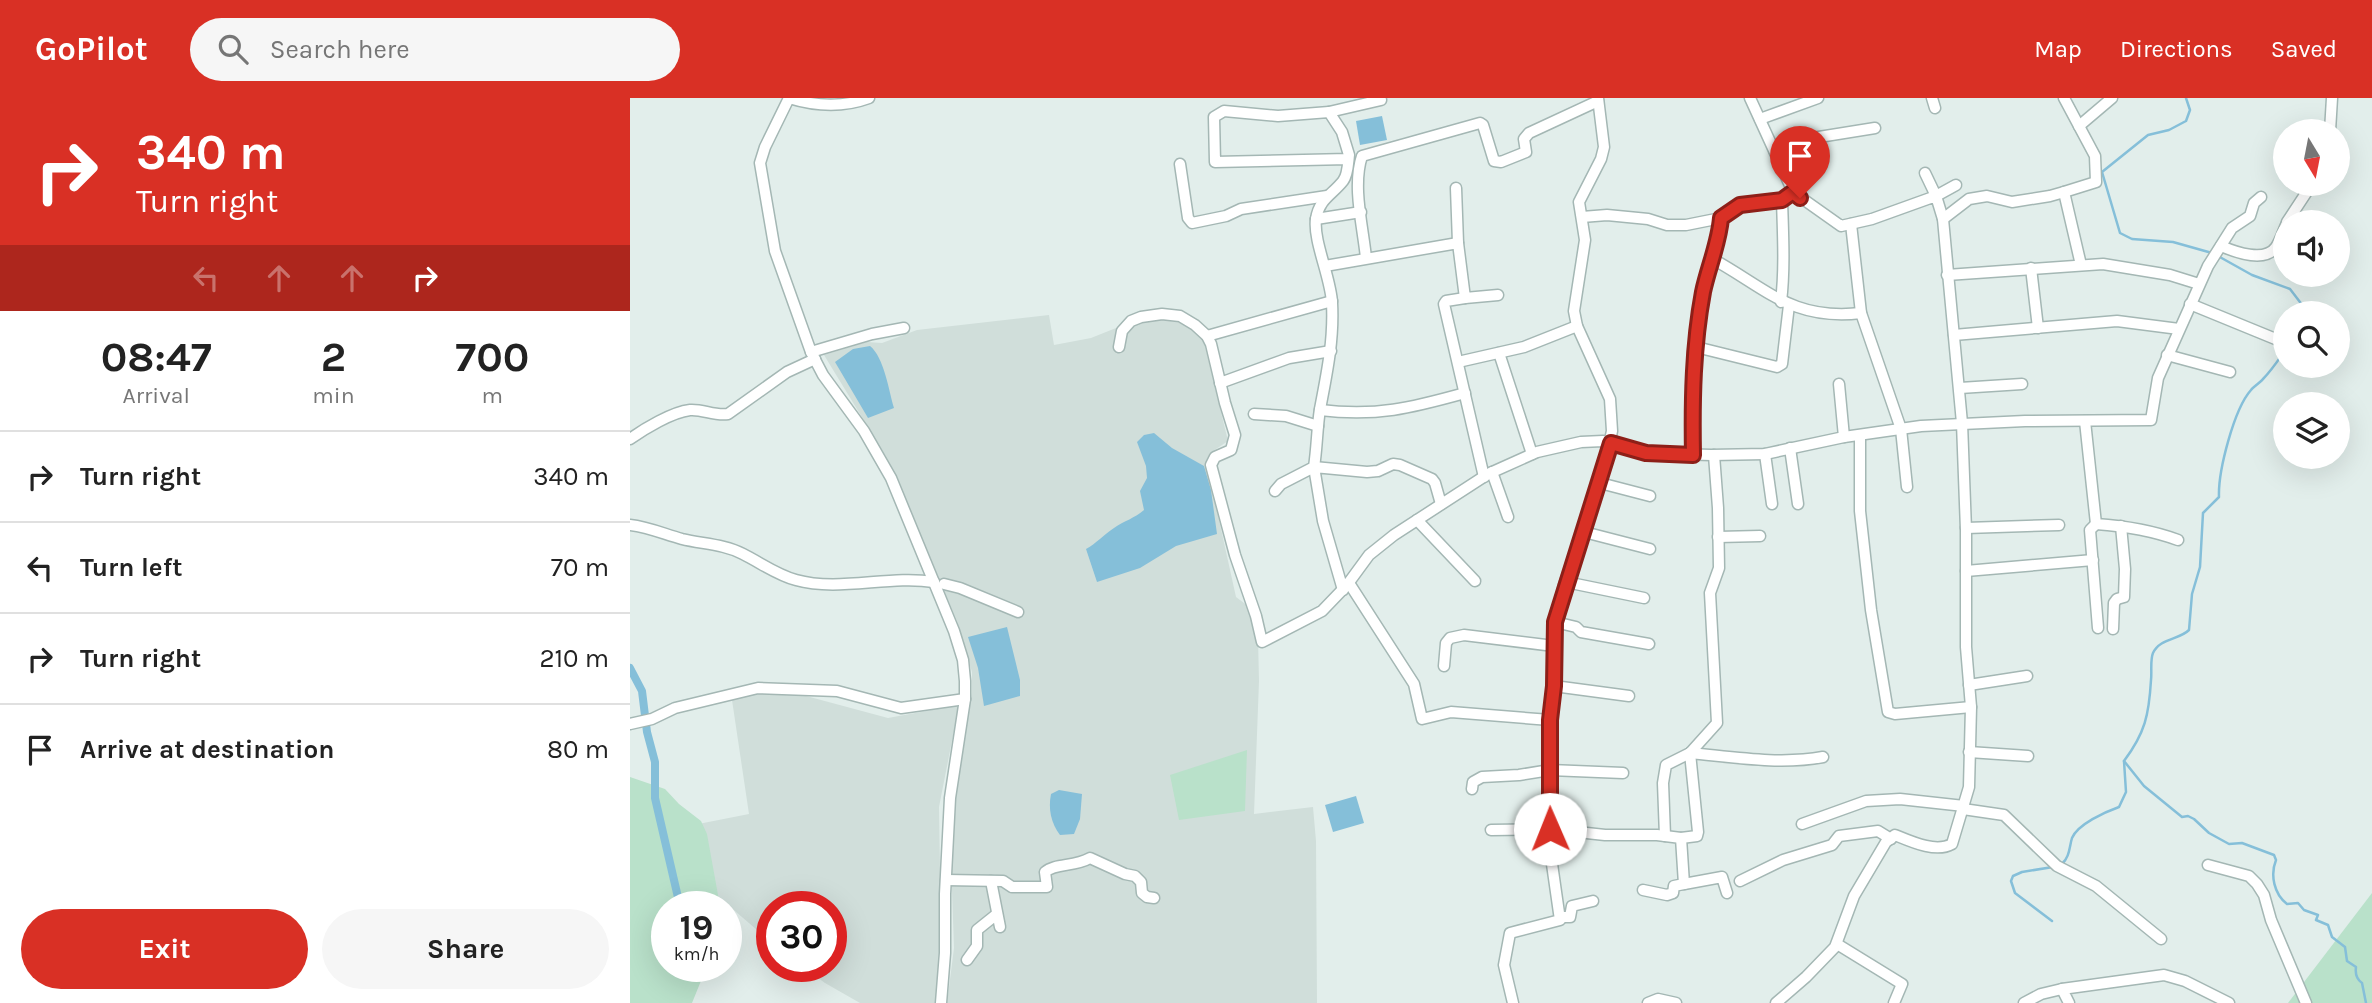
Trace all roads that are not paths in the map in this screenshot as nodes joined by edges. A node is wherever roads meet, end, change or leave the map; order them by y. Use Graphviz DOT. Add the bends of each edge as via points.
graph roads {
  1 [pos="869,98"];
  2 [pos="1750,98"];
  3 [pos="1818,98"];
  4 [pos="2064,98"];
  5 [pos="2112,98"];
  6 [pos="2332,98"];
  7 [pos="1598,99"];
  8 [pos="1381,100"];
  9 [pos="1329,111"];
  10 [pos="1760,119"];
  11 [pos="2331,119"];
  12 [pos="2079,126"];
  13 [pos="1875,128"];
  14 [pos="1775,152"];
  15 [pos="1348,159"];
  16 [pos="1180,164"];
  17 [pos="1925,173"];
  18 [pos="1956,185"];
  19 [pos="1456,188"];
  20 [pos="1793,192"];
  21 [pos="2063,192"];
  22 [pos="1327,196"];
  23 [pos="1936,196"];
  24 [pos="2261,197"];
  25 [pos="1782,200"];
  26 [pos="1361,212"];
  27 [pos="1582,217"];
  28 [pos="1721,218"];
  29 [pos="1316,219"];
  30 [pos="1943,219"];
  31 [pos="1851,224"];
  32 [pos="1458,243"];
  33 [pos="2221,246"];
  34 [pos="2273,250"];
  35 [pos="1366,258"];
  36 [pos="1712,258"];
  37 [pos="2081,265"];
  38 [pos="1325,266"];
  39 [pos="2031,268"];
  40 [pos="1947,275"];
  41 [pos="2199,284"];
  42 [pos="1499,295"];
  43 [pos="1465,298"];
  44 [pos="1332,301"];
  45 [pos="1785,304"];
  46 [pos="2190,304"];
  47 [pos="1861,313"];
  48 [pos="1577,326"];
  49 [pos="904,328"];
  50 [pos="2038,328"];
  51 [pos="2179,329"];
  52 [pos="1954,335"];
  53 [pos="1208,336"];
  54 [pos="2273,338"];
  55 [pos="1119,347"];
  56 [pos="1696,347"];
  57 [pos="1331,351"];
  58 [pos="1499,353"];
  59 [pos="2167,355"];
  60 [pos="813,356"];
  61 [pos="1458,362"];
  62 [pos="2230,372"];
  63 [pos="1220,383"];
  64 [pos="1839,384"];
  65 [pos="2022,384"];
  66 [pos="1960,388"];
  67 [pos="1465,393"];
  68 [pos="1320,410"];
  69 [pos="1254,414"];
  70 [pos="2085,421"];
  71 [pos="1962,423"];
  72 [pos="1318,426"];
  73 [pos="1901,429"];
  74 [pos="1860,436"];
  75 [pos="1844,437"];
  76 [pos="630,439"];
  77 [pos="1611,443"];
  78 [pos="1790,448"];
  79 [pos="1532,454"];
  80 [pos="1765,454"];
  81 [pos="1693,455"];
  82 [pos="1714,455"];
  83 [pos="1314,467"];
  84 [pos="1488,475"];
  85 [pos="1600,484"];
  86 [pos="1907,487"];
  87 [pos="1275,491"];
  88 [pos="1650,496"];
  89 [pos="1798,504"];
  90 [pos="1441,505"];
  91 [pos="1772,505"];
  92 [pos="1508,517"];
  93 [pos="1418,520"];
  94 [pos="2096,524"];
  95 [pos="630,525"];
  96 [pos="2059,525"];
  97 [pos="2121,526"];
  98 [pos="1966,528"];
  99 [pos="1584,532"];
  100 [pos="1760,536"];
  101 [pos="1718,537"];
  102 [pos="2178,540"];
  103 [pos="1650,549"];
  104 [pos="2093,560"];
  105 [pos="1966,571"];
  106 [pos="1475,581"];
  107 [pos="1566,582"];
  108 [pos="939,583"];
  109 [pos="1346,587"];
  110 [pos="1644,598"];
  111 [pos="1018,612"];
  112 [pos="1555,622"];
  113 [pos="2098,628"];
  114 [pos="2113,629"];
  115 [pos="1649,644"];
  116 [pos="1554,646"];
  117 [pos="1444,666"];
  118 [pos="2027,676"];
  119 [pos="1969,685"];
  120 [pos="1554,686"];
  121 [pos="1629,696"];
  122 [pos="965,699"];
  123 [pos="1971,707"];
  124 [pos="1550,720"];
  125 [pos="635,724"];
  126 [pos="1969,752"];
  127 [pos="1690,753"];
  128 [pos="2028,756"];
  129 [pos="1823,757"];
  130 [pos="1550,770"];
  131 [pos="1623,773"];
  132 [pos="1472,789"];
  133 [pos="1963,807"];
  134 [pos="1802,824"];
  135 [pos="1550,829"];
  136 [pos="1491,830"];
  137 [pos="1665,836"];
  138 [pos="1681,838"];
  139 [pos="1891,839"];
  140 [pos="2208,865"];
  141 [pos="946,880"];
  142 [pos="990,881"];
  143 [pos="1740,881"];
  144 [pos="1684,884"];
  145 [pos="1643,890"];
  146 [pos="1727,893"];
  147 [pos="1154,898"];
  148 [pos="1593,901"];
  149 [pos="997,914"];
  150 [pos="1560,917"];
  151 [pos="1000,927"];
  152 [pos="2161,939"];
  153 [pos="1836,944"];
  154 [pos="967,960"];
  155 [pos="2062,989"];
  156 [pos="941,1003"];
  157 [pos="1513,1003"];
  158 [pos="1648,1003"];
  159 [pos="1676,1003"];
  160 [pos="1776,1003"];
  161 [pos="1894,1003"];
  162 [pos="2024,1003"];
  163 [pos="2069,1003"];
  164 [pos="2229,1003"];
  165 [pos="2306,1003"];
  1 -- 60 [label="street" via="829,106 789,98 760,163 775,251"];
  2 -- 10 [label="street"];
  3 -- 10 [label="street"];
  4 -- 12 [label="street"];
  5 -- 12 [label="street"];
  6 -- 11 [label="street"];
  7 -- 26 [label="street" via="1529,133 1524,139 1526,152 1501,162 1494,161 1480,123 1362,156"];
  7 -- 27 [label="street" via="1604,147 1579,202"];
  8 -- 9 [label="street"];
  9 -- 15 [label="street" via="1342,132"];
  9 -- 15 [label="street" via="1278,116 1217,113 1213,117 1213,160"];
  10 -- 14 [label="street"];
  12 -- 21 [label="street" via="2095,156 2096,182"];
  13 -- 14 [label="street" via="1819,137"];
  14 -- 20 [label="street"];
  15 -- 22 [label="street" via="1345,179"];
  16 -- 22 [label="street" via="1192,223 1241,209"];
  17 -- 23 [label="street"];
  18 -- 23 [label="street"];
  19 -- 32 [label="street"];
  20 -- 25 [label="street"];
  20 -- 31 [label="street" via="1842,226"];
  21 -- 30 [label="street" via="2012,202 1969,199"];
  21 -- 37 [label="street"];
  22 -- 29 [label="street"];
  23 -- 30 [label="street"];
  23 -- 31 [label="street"];
  24 -- 33 [label="street"];
  25 -- 28 [label="street" via="1740,205"];
  25 -- 45 [label="street"];
  26 -- 29 [label="street"];
  26 -- 35 [label="street"];
  27 -- 28 [label="street" via="1607,215 1667,225"];
  27 -- 48 [label="street" via="1585,240 1574,311"];
  28 -- 36 [label="street"];
  29 -- 38 [label="street"];
  30 -- 40 [label="street"];
  31 -- 47 [label="street"];
  32 -- 35 [label="street"];
  32 -- 43 [label="street"];
  33 -- 34 [label="street" via="2261,255"];
  33 -- 41 [label="street"];
  35 -- 38 [label="street"];
  36 -- 45 [label="street"];
  36 -- 56 [label="street"];
  37 -- 39 [label="street"];
  37 -- 41 [label="street" via="2132,268"];
  38 -- 44 [label="street"];
  39 -- 40 [label="street"];
  39 -- 50 [label="street"];
  40 -- 52 [label="street"];
  41 -- 46 [label="street"];
  42 -- 43 [label="street"];
  43 -- 61 [label="street" via="1444,303"];
  44 -- 53 [label="street"];
  44 -- 57 [label="street"];
  45 -- 47 [label="street" via="1838,315"];
  45 -- 56 [label="street" via="1782,364 1777,367"];
  46 -- 51 [label="street"];
  46 -- 54 [label="street"];
  47 -- 73 [label="street"];
  48 -- 58 [label="street"];
  48 -- 77 [label="street" via="1610,399"];
  49 -- 60 [label="street" via="872,334"];
  50 -- 51 [label="street" via="2117,321"];
  50 -- 52 [label="street"];
  51 -- 59 [label="street"];
  52 -- 66 [label="street"];
  53 -- 55 [label="street" via="1180,316 1152,315 1130,321"];
  53 -- 63 [label="street"];
  56 -- 81 [label="street"];
  57 -- 63 [label="street" via="1289,358"];
  57 -- 68 [label="street"];
  58 -- 61 [label="street"];
  58 -- 79 [label="street"];
  59 -- 62 [label="street"];
  59 -- 70 [label="street" via="2151,420"];
  60 -- 76 [label="street" via="728,414 687,410"];
  60 -- 108 [label="street" via="891,478"];
  61 -- 67 [label="street"];
  63 -- 109 [label="street" via="1235,442 1211,465 1262,642 1322,611"];
  64 -- 75 [label="street"];
  65 -- 66 [label="street"];
  66 -- 71 [label="street"];
  67 -- 68 [label="street" via="1386,412"];
  67 -- 84 [label="street"];
  68 -- 72 [label="street"];
  69 -- 72 [label="street" via="1286,416"];
  70 -- 71 [label="street"];
  70 -- 94 [label="street"];
  71 -- 73 [label="street"];
  71 -- 98 [label="street"];
  72 -- 83 [label="street"];
  73 -- 74 [label="street"];
  73 -- 86 [label="street"];
  74 -- 75 [label="street"];
  74 -- 123 [label="street" via="1860,511 1888,712"];
  75 -- 78 [label="street"];
  77 -- 79 [label="street" via="1581,442"];
  77 -- 81 [label="street" via="1646,453"];
  77 -- 85 [label="street"];
  78 -- 80 [label="street"];
  78 -- 89 [label="street"];
  79 -- 84 [label="street"];
  80 -- 82 [label="street"];
  80 -- 91 [label="street"];
  81 -- 82 [label="street"];
  82 -- 101 [label="street"];
  83 -- 87 [label="street"];
  83 -- 90 [label="street" via="1367,472 1400,465 1432,479"];
  83 -- 109 [label="street" via="1323,521"];
  84 -- 90 [label="street"];
  84 -- 92 [label="street"];
  85 -- 88 [label="street"];
  85 -- 99 [label="street"];
  90 -- 93 [label="street"];
  93 -- 106 [label="street"];
  93 -- 109 [label="street" via="1369,555"];
  94 -- 97 [label="street"];
  94 -- 104 [label="street" via="2090,530"];
  95 -- 108 [label="street" via="742,553 796,580"];
  96 -- 98 [label="street"];
  97 -- 102 [label="street"];
  97 -- 114 [label="street" via="2124,597 2114,603"];
  98 -- 105 [label="street"];
  99 -- 103 [label="street"];
  99 -- 107 [label="street"];
  100 -- 101 [label="street"];
  101 -- 127 [label="street" via="1719,568 1710,593 1717,723"];
  104 -- 105 [label="street"];
  104 -- 113 [label="street"];
  105 -- 119 [label="street"];
  107 -- 110 [label="street"];
  107 -- 112 [label="street"];
  108 -- 111 [label="street"];
  108 -- 122 [label="street" via="963,660"];
  109 -- 124 [label="street" via="1414,684 1422,719 1451,712"];
  112 -- 115 [label="street" via="1581,632"];
  112 -- 116 [label="street"];
  116 -- 117 [label="street" via="1464,635 1446,643"];
  116 -- 120 [label="street"];
  118 -- 119 [label="street"];
  119 -- 123 [label="street"];
  120 -- 121 [label="street"];
  120 -- 124 [label="street"];
  122 -- 125 [label="street" via="901,708 837,691 758,688 676,708"];
  122 -- 141 [label="street" via="950,798"];
  123 -- 126 [label="street"];
  124 -- 130 [label="street"];
  126 -- 128 [label="street"];
  126 -- 133 [label="street" via="1969,787"];
  127 -- 129 [label="street" via="1765,759"];
  127 -- 137 [label="street" via="1666,765"];
  127 -- 138 [label="street" via="1699,832"];
  130 -- 131 [label="street"];
  130 -- 132 [label="street" via="1482,777 1473,782"];
  130 -- 135 [label="street"];
  133 -- 134 [label="street" via="1900,799 1866,801"];
  133 -- 139 [label="street" via="1952,844 1947,847 1920,845 1895,835"];
  133 -- 152 [label="street" via="2004,815 2057,866 2096,886"];
  135 -- 136 [label="street"];
  135 -- 137 [label="street"];
  135 -- 150 [label="street"];
  137 -- 138 [label="street"];
  138 -- 144 [label="street"];
  139 -- 143 [label="street" via="1878,831 1839,836 1832,845 1783,860"];
  139 -- 153 [label="street" via="1854,896"];
  140 -- 165 [label="street" via="2249,876 2258,884"];
  141 -- 142 [label="street"];
  141 -- 156 [label="street"];
  142 -- 147 [label="street" via="1012,887 1047,887 1048,868 1090,858 1135,876 1142,893"];
  142 -- 149 [label="street"];
  144 -- 145 [label="street" via="1674,886 1673,893 1667,895"];
  144 -- 146 [label="street" via="1722,877"];
  148 -- 150 [label="street" via="1572,906 1570,917"];
  149 -- 151 [label="street"];
  149 -- 154 [label="street" via="977,930 977,946"];
  150 -- 157 [label="street" via="1547,925 1510,933 1504,965"];
  153 -- 160 [label="street"];
  153 -- 161 [label="street" via="1902,984"];
  155 -- 162 [label="street"];
  155 -- 163 [label="street"];
  155 -- 164 [label="street" via="2164,975"];
  158 -- 159 [label="street" via="1658,999"];
}
